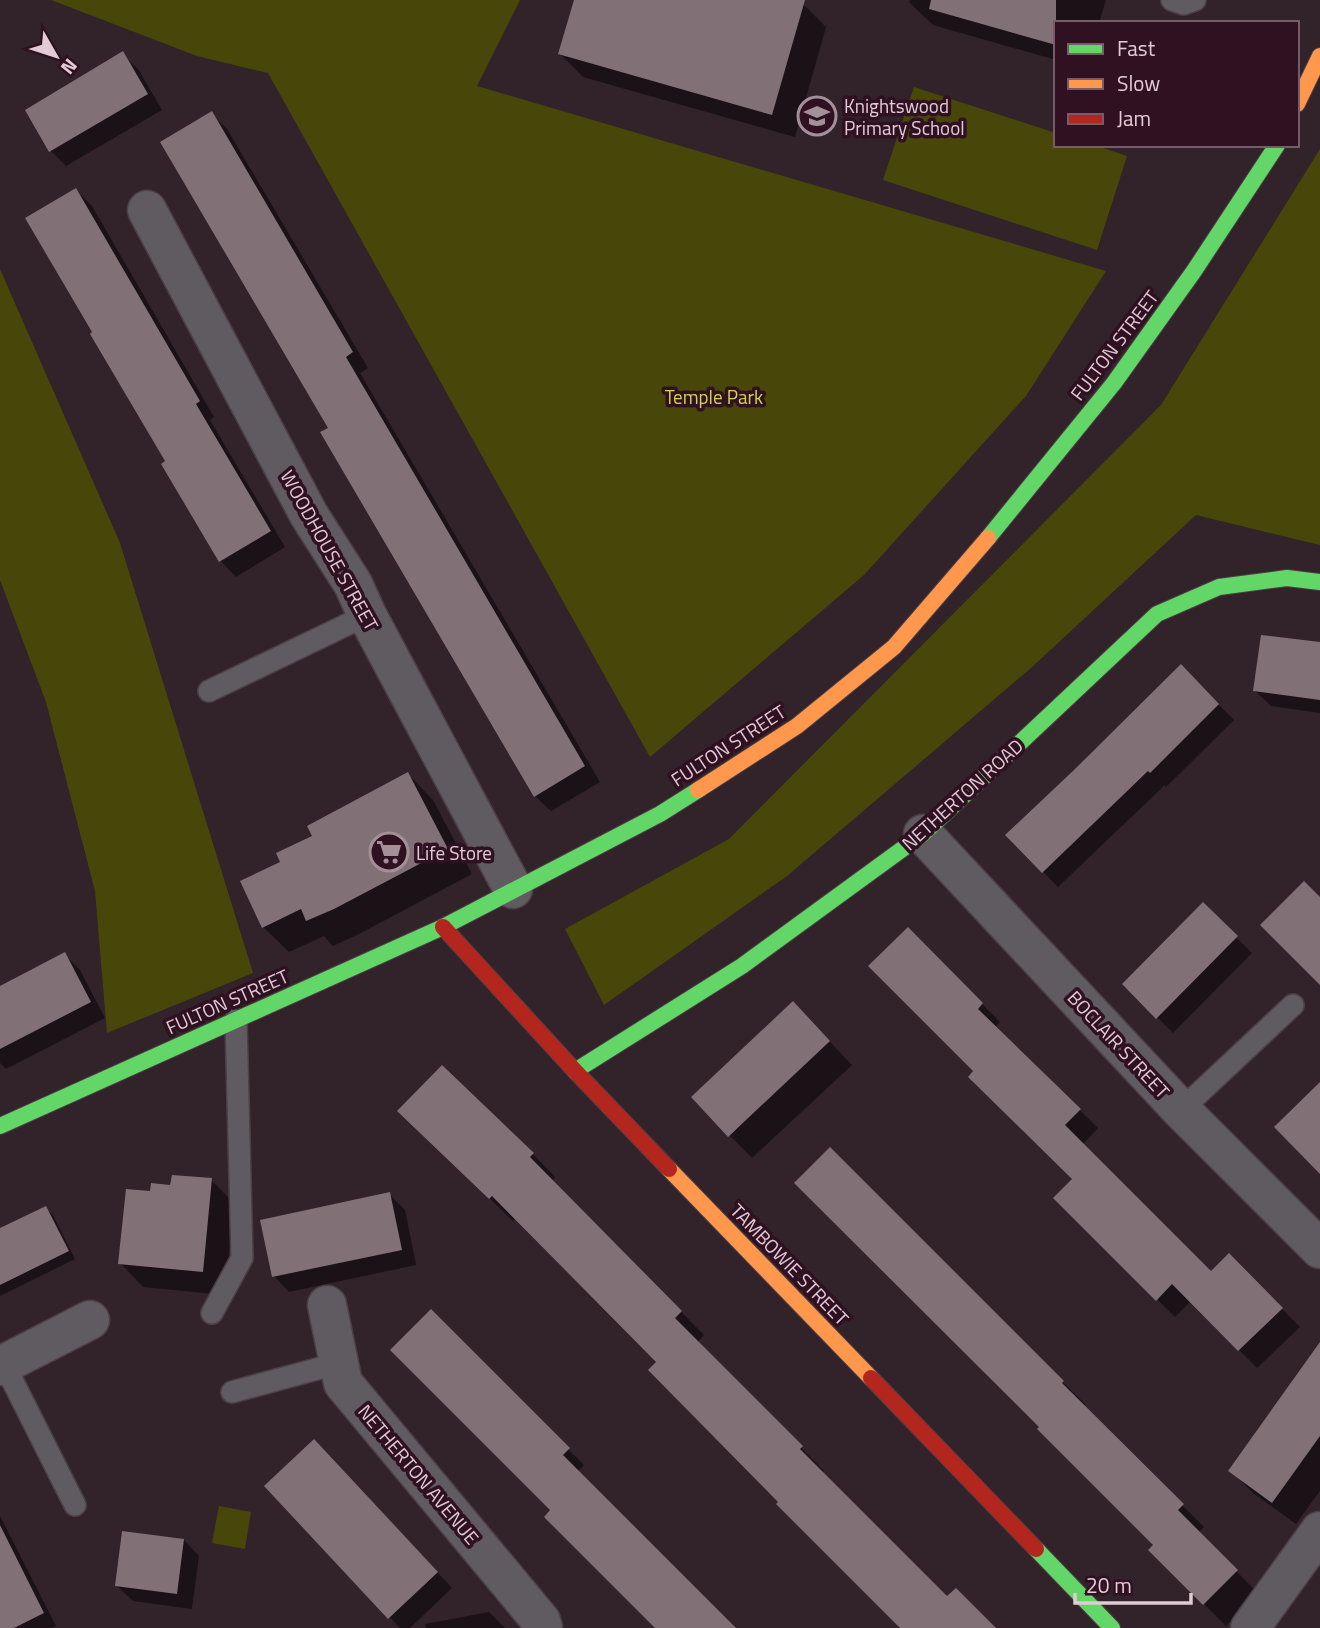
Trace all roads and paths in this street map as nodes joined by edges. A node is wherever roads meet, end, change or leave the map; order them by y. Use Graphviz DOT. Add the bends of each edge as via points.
graph roads {
  1 [pos="1172,0"];
  2 [pos="1195,0"];
  3 [pos="1320,56"];
  4 [pos="1299,100"];
  5 [pos="1276,147"];
  6 [pos="147,210"];
  7 [pos="1320,582"];
  8 [pos="367,615"];
  9 [pos="209,691"];
  10 [pos="923,834"];
  11 [pos="513,889"];
  12 [pos="443,927"];
  13 [pos="1293,1005"];
  14 [pos="236,1020"];
  15 [pos="575,1071"];
  16 [pos="1181,1110"];
  17 [pos="0,1126"];
  18 [pos="1320,1249"];
  19 [pos="327,1305"];
  20 [pos="212,1313"];
  21 [pos="90,1320"];
  22 [pos="340,1363"];
  23 [pos="2,1365"];
  24 [pos="232,1392"];
  25 [pos="75,1505"];
  26 [pos="1320,1531"];
  27 [pos="543,1628"];
  28 [pos="1112,1628"];
  29 [pos="1250,1628"];
  1 -- 2 [label="lane" via="1184,4"];
  3 -- 4 [label="street"];
  5 -- 11 [label="street, FULTON STREET" via="1114,383 894,647 797,726 660,814"];
  6 -- 8 [label="street, WOODHOUSE STREET"];
  7 -- 10 [label="street, NETHERTON ROAD" via="1287,579 1219,587 1157,614"];
  8 -- 9 [label="lane"];
  8 -- 11 [label="street, WOODHOUSE STREET"];
  10 -- 15 [label="street, NETHERTON ROAD" via="742,966"];
  10 -- 16 [label="street, BOCLAIR STREET"];
  11 -- 12 [label="street, FULTON STREET"];
  12 -- 14 [label="street, FULTON STREET"];
  12 -- 15 [label="street, TAMBOWIE STREET"];
  13 -- 16 [label="lane"];
  14 -- 17 [label="street, FULTON STREET"];
  14 -- 20 [label="lane" via="242,1258"];
  15 -- 28 [label="street, TAMBOWIE STREET"];
  16 -- 18 [label="street, BOCLAIR STREET"];
  19 -- 22 [label="street, NETHERTON AVENUE"];
  21 -- 23 [label="street"];
  22 -- 24 [label="lane"];
  22 -- 27 [label="street, NETHERTON AVENUE" via="343,1383"];
  23 -- 25 [label="lane"];
  26 -- 29 [label="street"];
}
